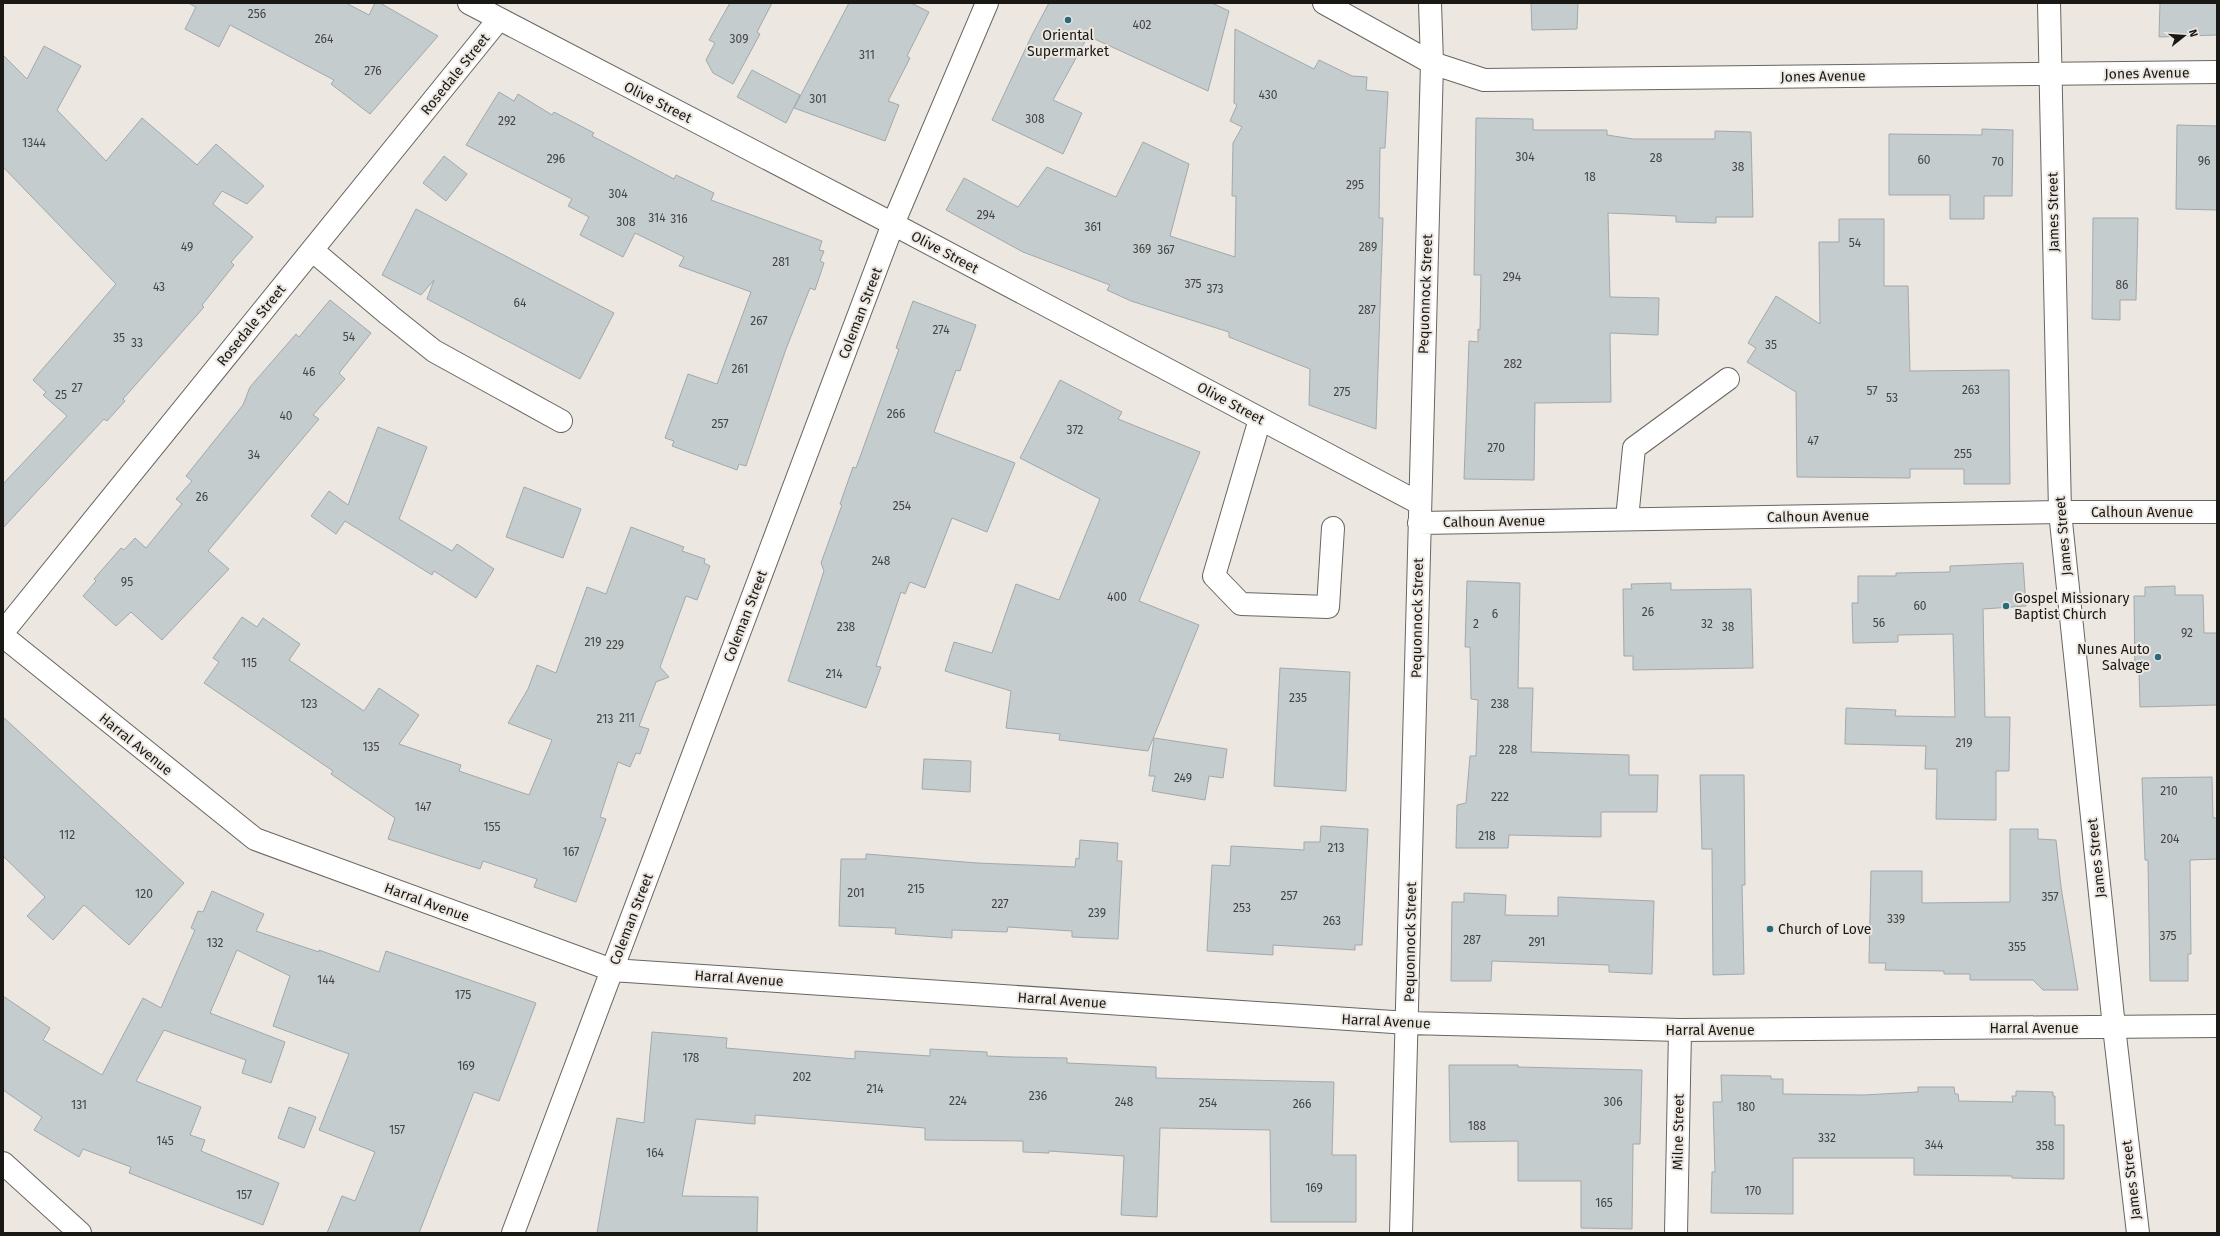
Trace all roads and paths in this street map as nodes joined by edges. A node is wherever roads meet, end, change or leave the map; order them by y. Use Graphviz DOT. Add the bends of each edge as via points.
graph roads {
  1 [pos="468,3"];
  2 [pos="987,3"];
  3 [pos="1324,3"];
  4 [pos="1430,3"];
  5 [pos="2049,3"];
  6 [pos="499,19"];
  7 [pos="1432,62"];
  8 [pos="2217,72"];
  9 [pos="2050,74"];
  10 [pos="893,224"];
  11 [pos="312,250"];
  12 [pos="1728,379"];
  13 [pos="1260,418"];
  14 [pos="561,421"];
  15 [pos="2060,512"];
  16 [pos="2217,512"];
  17 [pos="1419,513"];
  18 [pos="1627,519"];
  19 [pos="1333,528"];
  20 [pos="3,632"];
  21 [pos="3,636"];
  22 [pos="612,970"];
  23 [pos="1408,1023"];
  24 [pos="2217,1026"];
  25 [pos="2114,1027"];
  26 [pos="1680,1030"];
  27 [pos="3,1163"];
  28 [pos="80,1233"];
  29 [pos="513,1233"];
  30 [pos="1401,1233"];
  31 [pos="1676,1233"];
  32 [pos="2138,1233"];
  1 -- 6 [label="street, Olive Street"];
  2 -- 10 [label="street, Coleman Street"];
  3 -- 7 [label="street, Jones Avenue"];
  4 -- 7 [label="street, Pequonnock Street"];
  5 -- 9 [label="street, James Street"];
  6 -- 10 [label="street, Olive Street"];
  6 -- 11 [label="street, Rosedale Street"];
  7 -- 9 [label="street, Jones Avenue" via="1484,80"];
  7 -- 17 [label="street, Pequonnock Street"];
  8 -- 9 [label="street, Jones Avenue"];
  9 -- 15 [label="street, James Street"];
  10 -- 13 [label="street, Olive Street"];
  10 -- 22 [label="street, Coleman Street"];
  11 -- 14 [label="street" via="434,351"];
  11 -- 20 [label="street, Rosedale Street"];
  12 -- 18 [label="street" via="1634,448"];
  13 -- 17 [label="street, Olive Street"];
  13 -- 19 [label="street" via="1214,576 1241,604 1328,607"];
  15 -- 16 [label="street, Calhoun Avenue"];
  15 -- 18 [label="street, Calhoun Avenue"];
  15 -- 25 [label="street, James Street"];
  17 -- 18 [label="street, Calhoun Avenue"];
  17 -- 23 [label="street, Pequonnock Street"];
  21 -- 22 [label="street, Harral Avenue" via="255,839"];
  22 -- 23 [label="street, Harral Avenue"];
  22 -- 29 [label="street, Coleman Street"];
  23 -- 26 [label="street, Harral Avenue"];
  23 -- 30 [label="street, Pequonnock Street"];
  24 -- 25 [label="street, Harral Avenue"];
  25 -- 26 [label="street, Harral Avenue"];
  25 -- 32 [label="street, James Street"];
  26 -- 31 [label="street, Milne Street"];
  27 -- 28 [label="street"];
}
